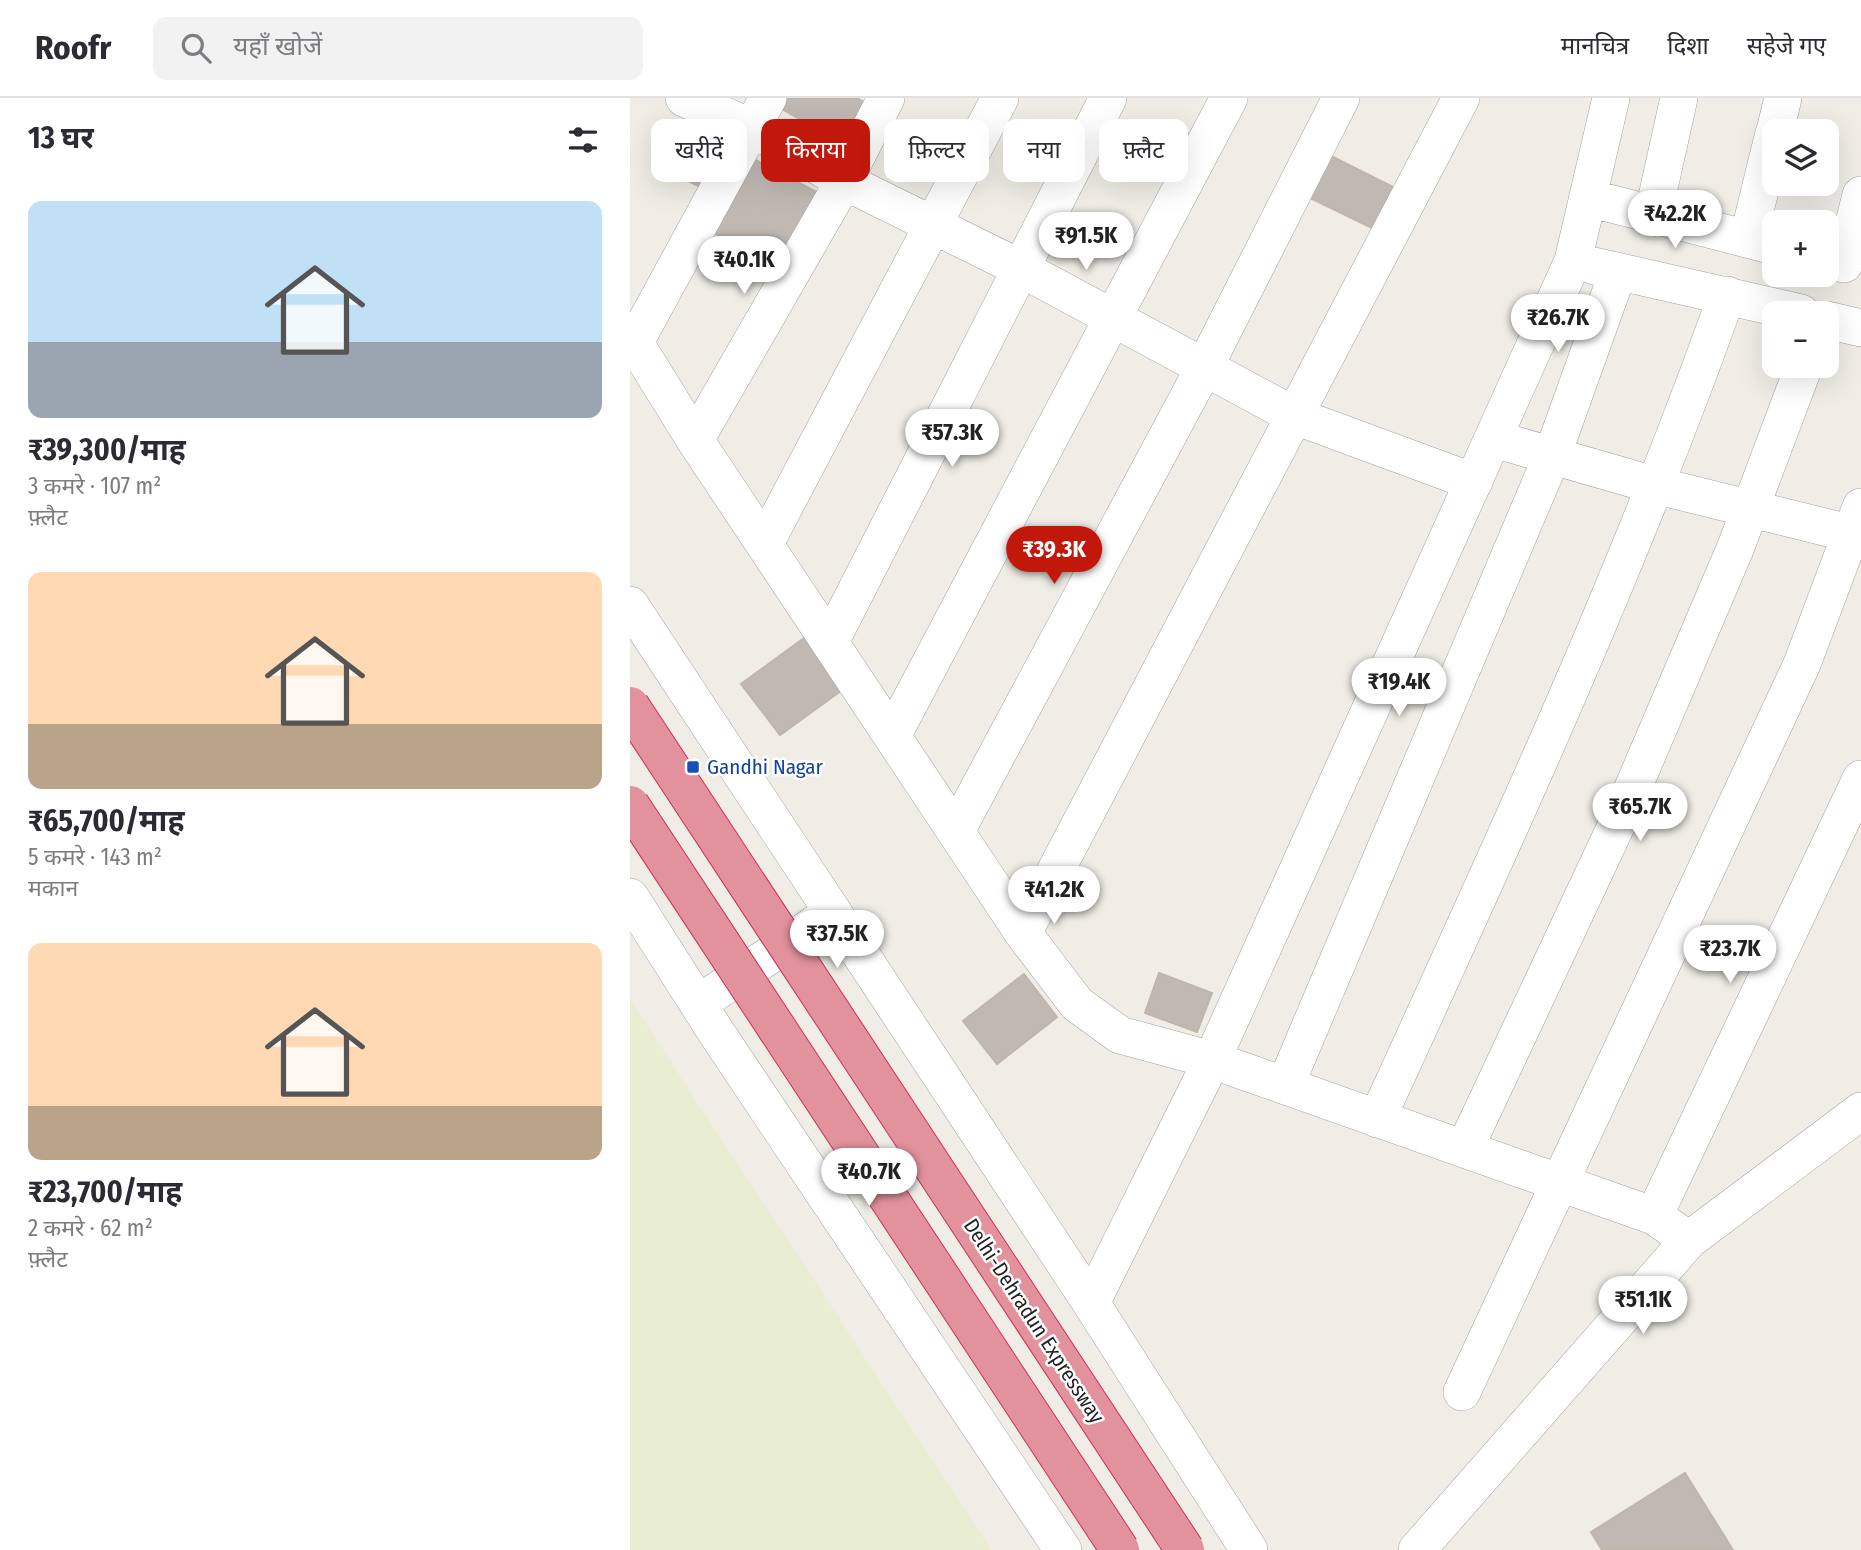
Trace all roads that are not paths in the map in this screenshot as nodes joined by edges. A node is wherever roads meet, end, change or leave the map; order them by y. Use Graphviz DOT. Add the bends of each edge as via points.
graph roads {
  1 [pos="684,98"];
  2 [pos="886,98"];
  3 [pos="1000,98"];
  4 [pos="1108,98"];
  5 [pos="1229,98"];
  6 [pos="1341,98"];
  7 [pos="1461,98"];
  8 [pos="1611,98"];
  9 [pos="1679,98"];
  10 [pos="1783,98"];
  11 [pos="760,113"];
  12 [pos="1778,119"];
  13 [pos="870,130"];
  14 [pos="843,182"];
  15 [pos="846,182"];
  16 [pos="1861,195"];
  17 [pos="1767,196"];
  18 [pos="1589,198"];
  19 [pos="1653,215"];
  20 [pos="934,226"];
  21 [pos="1761,243"];
  22 [pos="1573,261"];
  23 [pos="1844,264"];
  24 [pos="1021,268"];
  25 [pos="1618,272"];
  26 [pos="1727,295"];
  27 [pos="1762,304"];
  28 [pos="1114,321"];
  29 [pos="1839,323"];
  30 [pos="1861,328"];
  31 [pos="632,338"];
  32 [pos="1204,368"];
  33 [pos="1800,378"];
  34 [pos="1296,416"];
  35 [pos="1494,439"];
  36 [pos="695,440"];
  37 [pos="1552,456"];
  38 [pos="1474,482"];
  39 [pos="1654,485"];
  40 [pos="1751,509"];
  41 [pos="1858,525"];
  42 [pos="765,543"];
  43 [pos="630,605"];
  44 [pos="830,642"];
  45 [pos="630,706"];
  46 [pos="893,734"];
  47 [pos="1861,779"];
  48 [pos="630,805"];
  49 [pos="956,831"];
  50 [pos="630,897"];
  51 [pos="833,912"];
  52 [pos="1023,933"];
  53 [pos="698,1004"];
  54 [pos="1212,1060"];
  55 [pos="1285,1086"];
  56 [pos="1861,1111"];
  57 [pos="1377,1119"];
  58 [pos="1465,1148"];
  59 [pos="1562,1183"];
  60 [pos="1654,1216"];
  61 [pos="1689,1240"];
  62 [pos="1091,1303"];
  63 [pos="1462,1392"];
  64 [pos="1063,1550"];
  65 [pos="1120,1550"];
  66 [pos="1185,1550"];
  67 [pos="1249,1550"];
  68 [pos="1417,1550"];
  1 -- 11 [label="street"];
  2 -- 13 [label="street"];
  3 -- 20 [label="street"];
  4 -- 24 [label="street"];
  5 -- 28 [label="street"];
  6 -- 32 [label="street"];
  7 -- 34 [label="street"];
  8 -- 18 [label="street"];
  9 -- 19 [label="street"];
  10 -- 12 [label="street"];
  11 -- 31 [label="street"];
  14 -- 36 [label="street"];
  15 -- 20 [label="street"];
  16 -- 23 [label="street"];
  17 -- 21 [label="street"];
  18 -- 19 [label="street"];
  18 -- 22 [label="street"];
  19 -- 21 [label="street"];
  20 -- 24 [label="street"];
  20 -- 42 [label="street"];
  22 -- 25 [label="street"];
  22 -- 35 [label="street"];
  24 -- 28 [label="street"];
  24 -- 44 [label="street"];
  25 -- 26 [label="street"];
  25 -- 37 [label="street"];
  26 -- 27 [label="street"];
  26 -- 39 [label="street"];
  28 -- 32 [label="street"];
  28 -- 46 [label="street"];
  29 -- 30 [label="street"];
  31 -- 36 [label="street"];
  32 -- 34 [label="street"];
  32 -- 49 [label="street"];
  33 -- 40 [label="street"];
  34 -- 38 [label="street"];
  34 -- 52 [label="street"];
  35 -- 37 [label="street"];
  35 -- 38 [label="street"];
  36 -- 42 [label="street"];
  37 -- 39 [label="street"];
  37 -- 55 [label="street"];
  38 -- 54 [label="street"];
  39 -- 40 [label="street"];
  39 -- 57 [label="street" via="1584,656"];
  40 -- 41 [label="street"];
  40 -- 58 [label="street" via="1624,809"];
  41 -- 59 [label="street" via="1802,664"];
  42 -- 44 [label="street"];
  43 -- 51 [label="street"];
  44 -- 46 [label="street"];
  45 -- 66 [label="highway, Delhi-Dehradun Expressway, bridge"];
  46 -- 49 [label="street"];
  47 -- 60 [label="street"];
  48 -- 65 [label="highway, bridge"];
  49 -- 52 [label="street"];
  50 -- 53 [label="street"];
  51 -- 53 [label="street"];
  51 -- 62 [label="street"];
  52 -- 54 [label="street" via="1077,1004 1099,1022 1120,1035"];
  53 -- 64 [label="street"];
  54 -- 55 [label="street"];
  54 -- 62 [label="street"];
  55 -- 57 [label="street"];
  56 -- 61 [label="street"];
  57 -- 58 [label="street"];
  58 -- 59 [label="street"];
  59 -- 60 [label="street"];
  59 -- 63 [label="street"];
  60 -- 61 [label="street"];
  61 -- 68 [label="street"];
  62 -- 67 [label="street"];
}
